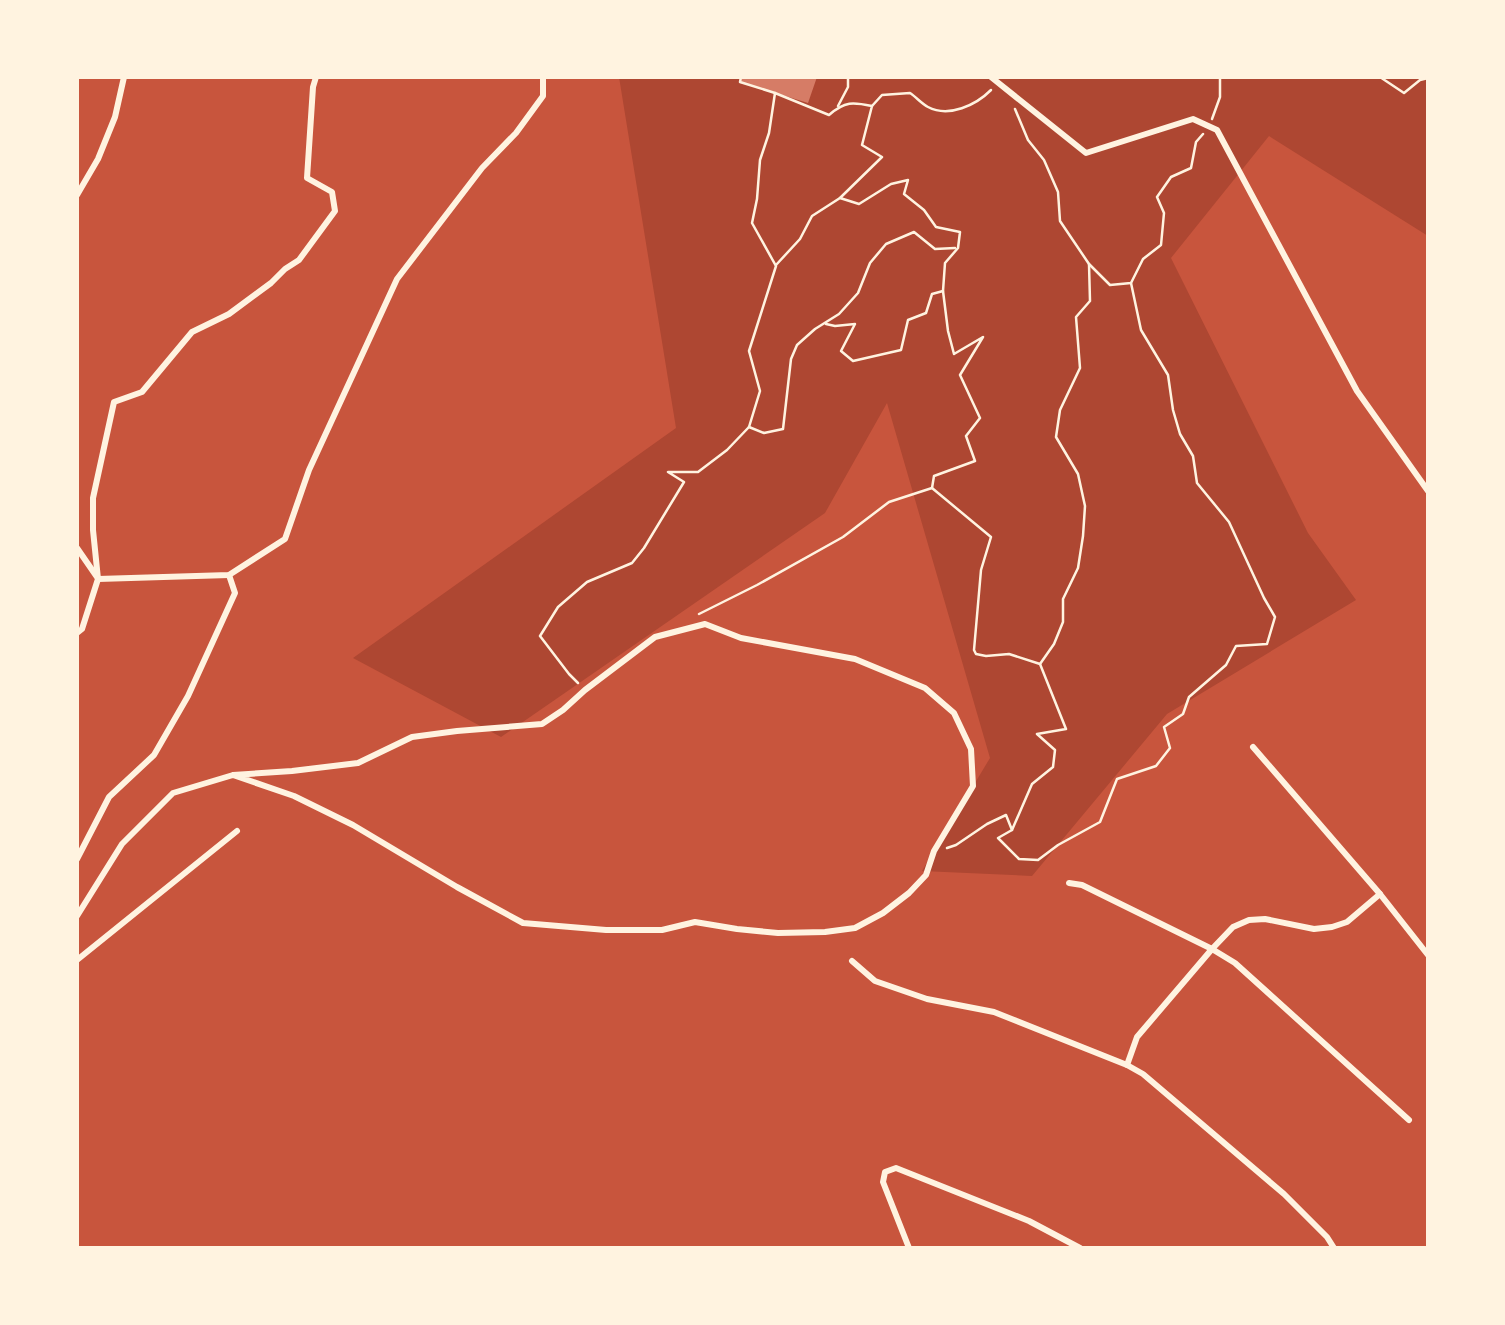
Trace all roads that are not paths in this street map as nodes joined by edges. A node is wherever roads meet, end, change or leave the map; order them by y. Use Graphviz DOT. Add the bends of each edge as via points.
graph roads {
  1 [pos="124,77"];
  2 [pos="316,77"];
  3 [pos="543,77"];
  4 [pos="991,77"];
  5 [pos="77,195"];
  6 [pos="1428,491"];
  7 [pos="77,548"];
  8 [pos="229,575"];
  9 [pos="99,579"];
  10 [pos="77,633"];
  11 [pos="1253,747"];
  12 [pos="233,775"];
  13 [pos="237,831"];
  14 [pos="77,859"];
  15 [pos="1069,883"];
  16 [pos="1380,894"];
  17 [pos="77,916"];
  18 [pos="1212,949"];
  19 [pos="1428,955"];
  20 [pos="77,960"];
  21 [pos="852,961"];
  22 [pos="1127,1065"];
  23 [pos="1409,1120"];
  24 [pos="909,1248"];
  25 [pos="1080,1248"];
  26 [pos="1334,1248"];
  1 -- 5 [label="street" via="99,159"];
  2 -- 9 [label="street" via="307,178 332,192 335,211 299,260 229,314 192,332 142,391 114,401 93,498"];
  3 -- 8 [label="street" via="543,96 397,279 309,470 285,539"];
  4 -- 6 [label="street" via="1086,153 1193,118 1217,130 1357,391"];
  7 -- 9 [label="street"];
  8 -- 9 [label="street"];
  8 -- 14 [label="street" via="235,593 188,696 154,755 109,797"];
  9 -- 10 [label="street"];
  11 -- 16 [label="street"];
  12 -- 12 [label="street" via="358,763 412,737 542,724 655,637 705,624 741,638 855,659 925,688 954,713 971,749 973,786 934,851 926,876 883,913 855,928 778,933 695,922 662,930 523,923 353,825 294,796"];
  12 -- 17 [label="street" via="173,793 122,844"];
  13 -- 20 [label="street"];
  15 -- 18 [label="street" via="1082,885"];
  16 -- 18 [label="street" via="1347,922 1332,928 1249,920 1233,927"];
  16 -- 19 [label="street"];
  18 -- 22 [label="street" via="1138,1037"];
  18 -- 23 [label="street" via="1236,963"];
  21 -- 22 [label="street" via="875,981 927,999 994,1012"];
  22 -- 26 [label="street" via="1284,1194"];
  24 -- 25 [label="street" via="883,1182 885,1172 896,1168 1029,1221"];
}
